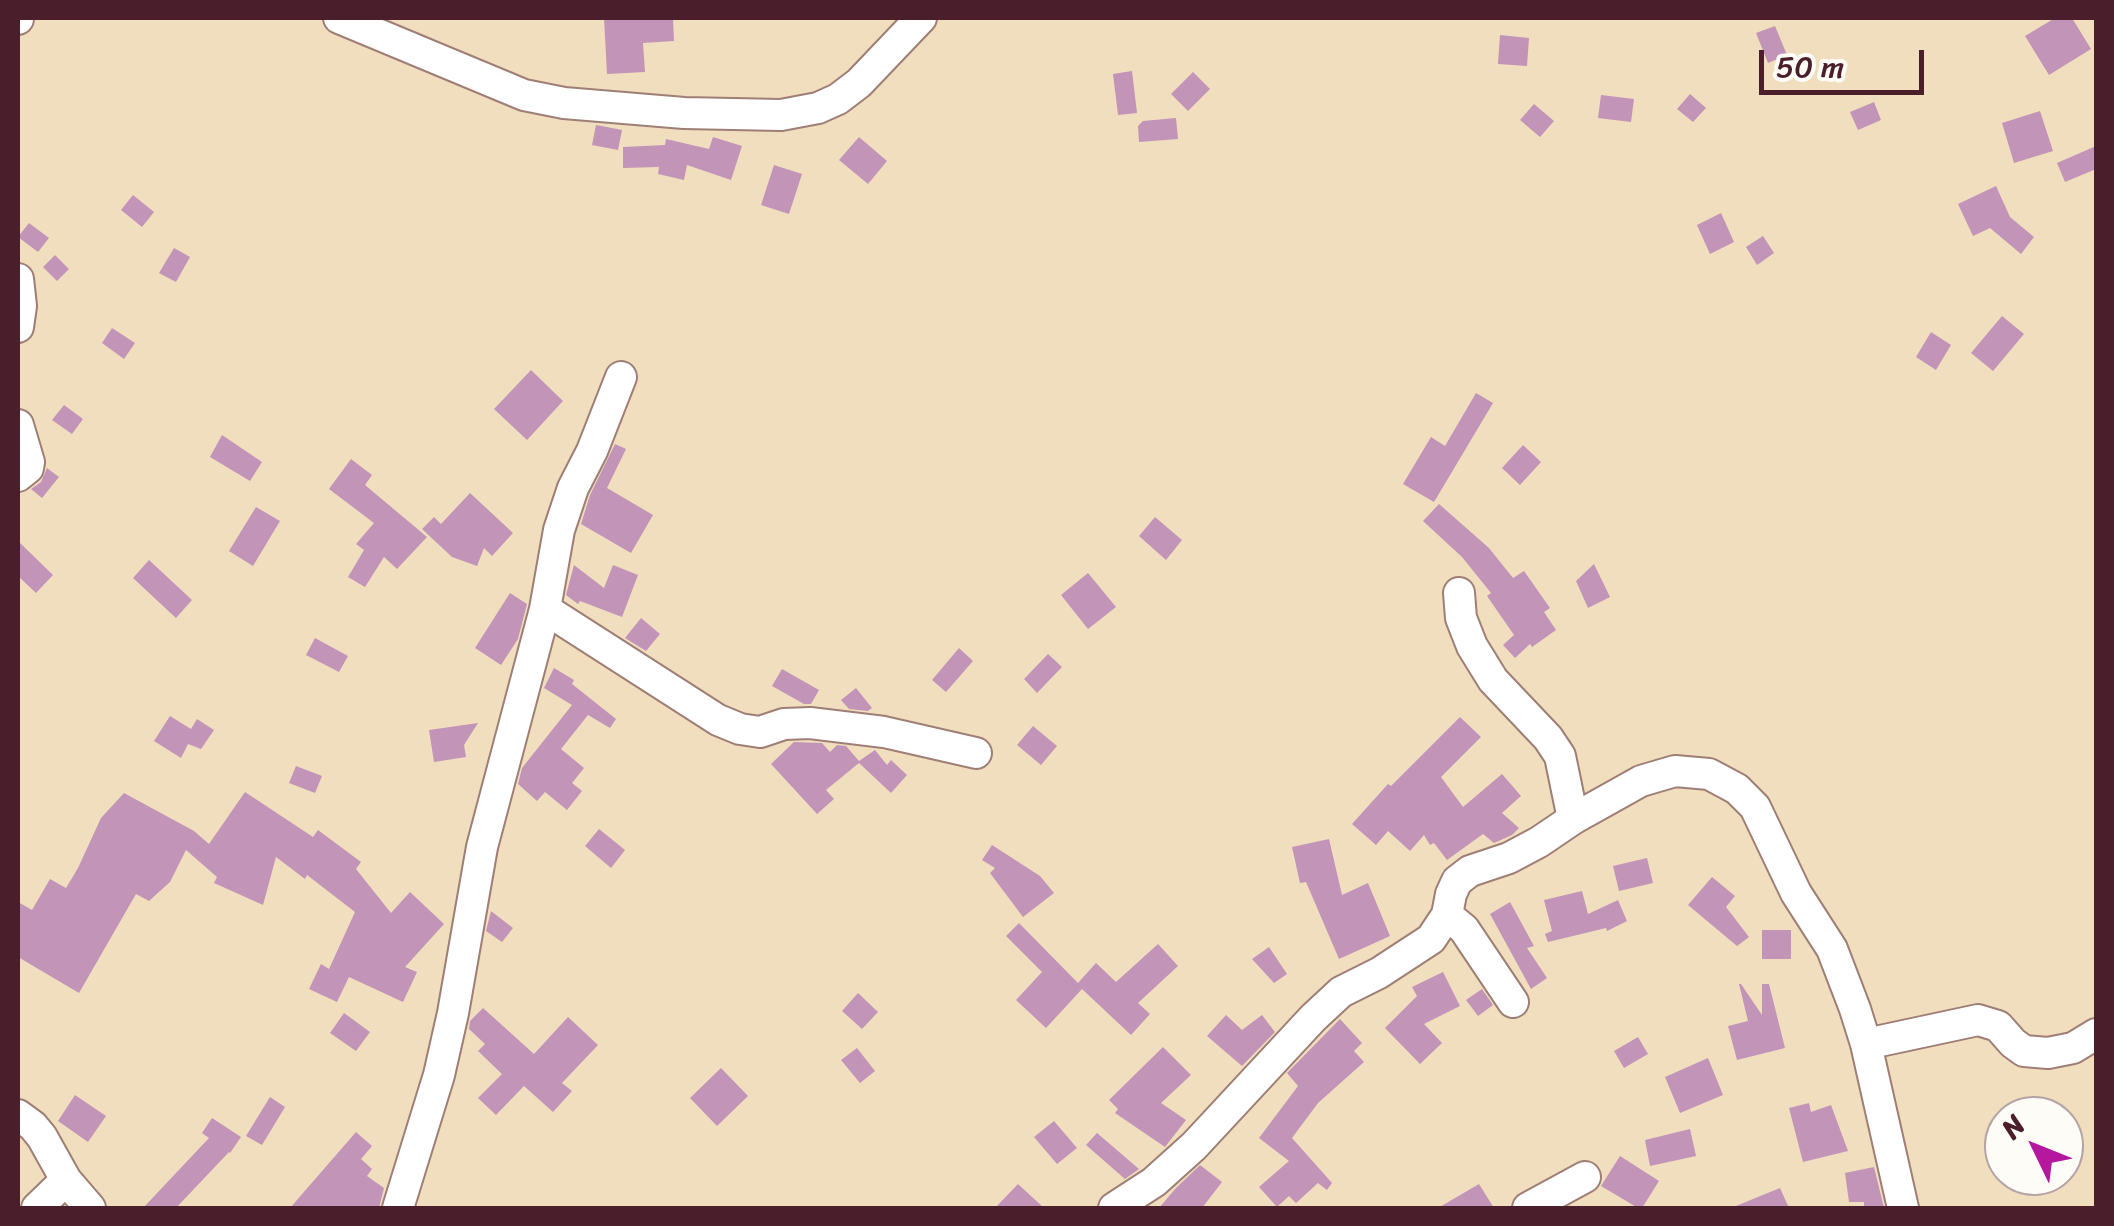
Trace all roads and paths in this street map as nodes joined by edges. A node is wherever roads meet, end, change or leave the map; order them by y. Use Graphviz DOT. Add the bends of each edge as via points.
graph roads {
  1 [pos="339,18"];
  2 [pos="921,18"];
  3 [pos="18,280"];
  4 [pos="18,327"];
  5 [pos="621,378"];
  6 [pos="18,425"];
  7 [pos="18,476"];
  8 [pos="1459,593"];
  9 [pos="544,610"];
  10 [pos="976,753"];
  11 [pos="1572,819"];
  12 [pos="1447,914"];
  13 [pos="1514,1002"];
  14 [pos="2096,1034"];
  15 [pos="1866,1044"];
  16 [pos="18,1115"];
  17 [pos="1585,1177"];
  18 [pos="66,1180"];
  19 [pos="37,1208"];
  20 [pos="90,1208"];
  21 [pos="398,1208"];
  22 [pos="1114,1208"];
  23 [pos="1528,1208"];
  24 [pos="1903,1208"];
  1 -- 2 [label="street" via="524,96 684,114 780,115 818,108 860,84"];
  3 -- 4 [label="street"];
  5 -- 9 [label="street" via="573,488"];
  6 -- 7 [label="street" via="29,462"];
  8 -- 11 [label="street" via="1461,618 1493,680 1560,756"];
  9 -- 10 [label="street" via="740,729 810,723"];
  9 -- 21 [label="street" via="482,847 439,1075"];
  11 -- 12 [label="street" via="1510,858 1470,871 1457,881"];
  11 -- 15 [label="street" via="1640,781 1675,772 1709,774 1737,788 1755,807 1796,893 1832,948"];
  12 -- 13 [label="street"];
  12 -- 22 [label="street" via="1431,939 1340,992 1194,1146"];
  14 -- 15 [label="street" via="2048,1053 2024,1050 1998,1026 1978,1020"];
  15 -- 24 [label="street"];
  16 -- 18 [label="street" via="42,1136"];
  17 -- 23 [label="street"];
  18 -- 19 [label="street"];
  18 -- 20 [label="street"];
}
